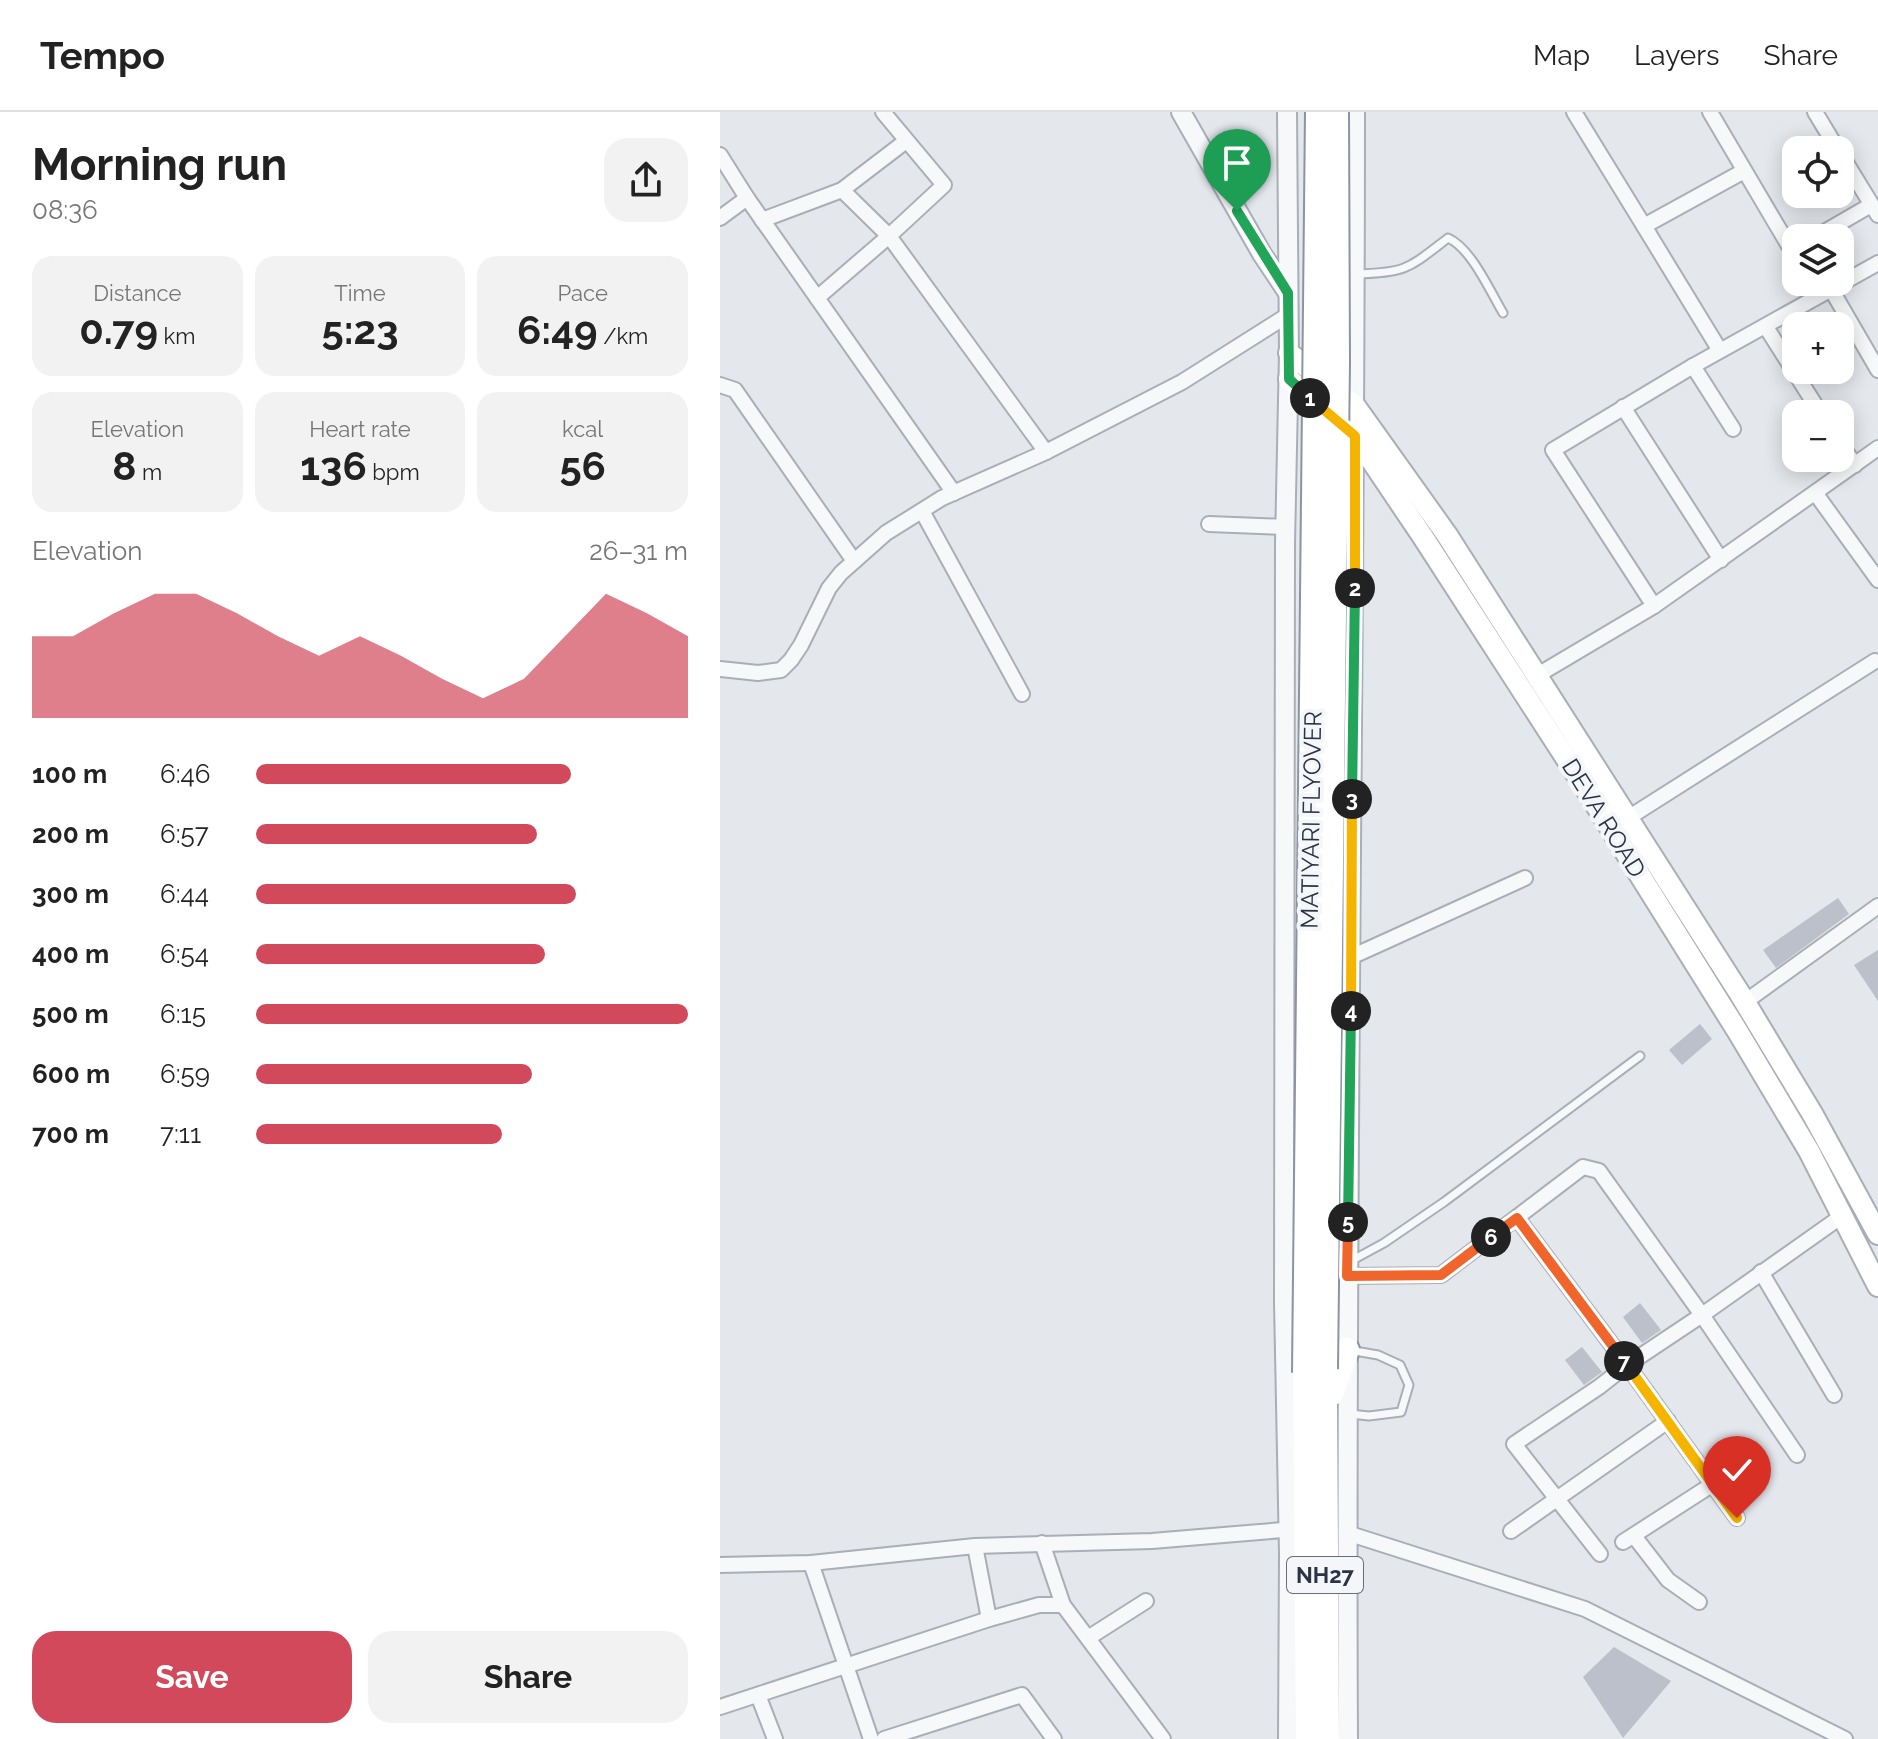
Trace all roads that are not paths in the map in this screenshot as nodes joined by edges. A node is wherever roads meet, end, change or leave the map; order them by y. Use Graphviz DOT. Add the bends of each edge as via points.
graph roads {
  1 [pos="883,112"];
  2 [pos="1181,112"];
  3 [pos="1287,112"];
  4 [pos="1318,112"];
  5 [pos="1336,112"];
  6 [pos="1355,112"];
  7 [pos="1574,112"];
  8 [pos="1710,112"];
  9 [pos="1821,113"];
  10 [pos="1832,136"];
  11 [pos="906,141"];
  12 [pos="720,155"];
  13 [pos="1744,171"];
  14 [pos="1854,177"];
  15 [pos="842,190"];
  16 [pos="747,198"];
  17 [pos="1874,210"];
  18 [pos="720,218"];
  19 [pos="762,220"];
  20 [pos="1844,224"];
  21 [pos="1644,226"];
  22 [pos="1782,234"];
  23 [pos="889,236"];
  24 [pos="1878,263"];
  25 [pos="1356,274"];
  26 [pos="1854,276"];
  27 [pos="1288,293"];
  28 [pos="1819,296"];
  29 [pos="1835,296"];
  30 [pos="817,298"];
  31 [pos="1503,313"];
  32 [pos="1288,315"];
  33 [pos="1766,327"];
  34 [pos="1719,349"];
  35 [pos="1289,353"];
  36 [pos="1693,366"];
  37 [pos="1878,370"];
  38 [pos="1289,379"];
  39 [pos="720,385"];
  40 [pos="1812,400"];
  41 [pos="1355,406"];
  42 [pos="1623,407"];
  43 [pos="1733,429"];
  44 [pos="1355,436"];
  45 [pos="1878,448"];
  46 [pos="1046,452"];
  47 [pos="1855,465"];
  48 [pos="954,493"];
  49 [pos="1816,494"];
  50 [pos="922,511"];
  51 [pos="1209,524"];
  52 [pos="1286,527"];
  53 [pos="1721,560"];
  54 [pos="854,561"];
  55 [pos="1878,580"];
  56 [pos="1654,606"];
  57 [pos="1875,661"];
  58 [pos="720,669"];
  59 [pos="1536,676"];
  60 [pos="1022,694"];
  61 [pos="1628,818"];
  62 [pos="1525,878"];
  63 [pos="1878,906"];
  64 [pos="1351,957"];
  65 [pos="1745,1002"];
  66 [pos="1640,1056"];
  67 [pos="1842,1216"];
  68 [pos="1517,1218"];
  69 [pos="1878,1234"];
  70 [pos="1347,1269"];
  71 [pos="1761,1272"];
  72 [pos="1878,1286"];
  73 [pos="1702,1315"];
  74 [pos="1347,1350"];
  75 [pos="1627,1365"];
  76 [pos="1315,1371"];
  77 [pos="1834,1395"];
  78 [pos="1336,1412"];
  79 [pos="1668,1421"];
  80 [pos="1797,1455"];
  81 [pos="1713,1484"];
  82 [pos="1557,1498"];
  83 [pos="1737,1518"];
  84 [pos="1298,1528"];
  85 [pos="1511,1531"];
  86 [pos="1347,1533"];
  87 [pos="1042,1543"];
  88 [pos="975,1546"];
  89 [pos="1289,1554"];
  90 [pos="1600,1554"];
  91 [pos="811,1563"];
  92 [pos="720,1565"];
  93 [pos="1308,1582"];
  94 [pos="1146,1601"];
  95 [pos="1699,1602"];
  96 [pos="1063,1605"];
  97 [pos="989,1619"];
  98 [pos="1088,1638"];
  99 [pos="846,1666"];
  100 [pos="758,1695"];
  101 [pos="720,1707"];
  102 [pos="1291,1738"];
  103 [pos="775,1739"];
  104 [pos="871,1739"];
  105 [pos="884,1739"];
  106 [pos="1054,1739"];
  107 [pos="1163,1739"];
  108 [pos="1327,1739"];
  109 [pos="1348,1739"];
  110 [pos="1845,1739"];
  1 -- 11 [label="street"];
  2 -- 27 [label="street"];
  3 -- 27 [label="street"];
  4 -- 76 [label="highway, MATIYARI FLYOVER / NH27, bridge"];
  5 -- 76 [label="highway, MATIYARI FLYOVER / NH27, bridge" via="1337,362"];
  6 -- 25 [label="street"];
  7 -- 21 [label="street"];
  8 -- 13 [label="street"];
  9 -- 10 [label="street"];
  11 -- 15 [label="street"];
  11 -- 23 [label="street" via="944,185"];
  12 -- 16 [label="street"];
  13 -- 21 [label="street"];
  13 -- 22 [label="street"];
  14 -- 17 [label="street"];
  15 -- 19 [label="street"];
  15 -- 23 [label="street"];
  16 -- 18 [label="street"];
  16 -- 19 [label="street"];
  17 -- 20 [label="street"];
  19 -- 30 [label="street"];
  21 -- 34 [label="street"];
  23 -- 30 [label="street"];
  23 -- 46 [label="street"];
  24 -- 26 [label="street"];
  25 -- 31 [label="lane" via="1409,268 1448,238 1457,241"];
  25 -- 41 [label="street"];
  27 -- 32 [label="street"];
  28 -- 33 [label="street"];
  29 -- 37 [label="street"];
  30 -- 48 [label="street"];
  32 -- 35 [label="street"];
  32 -- 46 [label="street" via="1182,382"];
  33 -- 34 [label="street"];
  33 -- 40 [label="street"];
  34 -- 36 [label="street"];
  35 -- 38 [label="street"];
  35 -- 41 [label="main road, DEVA ROAD"];
  36 -- 42 [label="street"];
  36 -- 43 [label="street"];
  38 -- 44 [label="main road, DEVA ROAD"];
  38 -- 52 [label="street"];
  39 -- 54 [label="street" via="735,390"];
  41 -- 44 [label="street"];
  41 -- 59 [label="main road, DEVA ROAD" via="1447,535"];
  42 -- 53 [label="street"];
  42 -- 56 [label="street" via="1553,450"];
  44 -- 64 [label="street"];
  44 -- 67 [label="main road, DEVA ROAD" via="1730,1018"];
  45 -- 47 [label="street"];
  46 -- 48 [label="street"];
  47 -- 49 [label="street"];
  48 -- 50 [label="street"];
  49 -- 53 [label="street"];
  49 -- 55 [label="street"];
  50 -- 54 [label="street"];
  50 -- 60 [label="street"];
  51 -- 52 [label="street"];
  52 -- 84 [label="street" via="1284,1302"];
  53 -- 56 [label="street"];
  54 -- 58 [label="street" via="829,588 801,645 781,670"];
  56 -- 59 [label="street"];
  57 -- 61 [label="street"];
  59 -- 61 [label="main road, DEVA ROAD"];
  61 -- 65 [label="main road, DEVA ROAD"];
  62 -- 64 [label="street"];
  63 -- 65 [label="street"];
  64 -- 70 [label="street"];
  65 -- 69 [label="main road, DEVA ROAD"];
  66 -- 70 [label="lane"];
  67 -- 71 [label="street"];
  67 -- 72 [label="main road, DEVA ROAD"];
  68 -- 70 [label="street" via="1441,1275"];
  68 -- 73 [label="street" via="1583,1167 1599,1171"];
  68 -- 75 [label="street"];
  70 -- 74 [label="street"];
  71 -- 73 [label="street"];
  71 -- 77 [label="street"];
  73 -- 75 [label="street"];
  73 -- 80 [label="street"];
  74 -- 78 [label="highway"];
  74 -- 78 [label="lane" via="1400,1365 1409,1385 1401,1412"];
  75 -- 79 [label="street"];
  75 -- 82 [label="street" via="1514,1444"];
  76 -- 78 [label="highway, MATIYARI FLYOVER / NH27"];
  76 -- 84 [label="highway, MATIYARI FLYOVER / NH27"];
  78 -- 86 [label="street"];
  78 -- 108 [label="highway, NH27"];
  79 -- 81 [label="street"];
  79 -- 82 [label="street"];
  81 -- 83 [label="street"];
  81 -- 95 [label="street" via="1628,1539 1668,1580"];
  82 -- 85 [label="street"];
  82 -- 90 [label="street"];
  84 -- 87 [label="street" via="1152,1541"];
  84 -- 89 [label="street"];
  84 -- 93 [label="highway, NH27"];
  86 -- 109 [label="street"];
  86 -- 110 [label="street" via="1585,1609"];
  87 -- 88 [label="street"];
  87 -- 96 [label="street"];
  88 -- 91 [label="street"];
  88 -- 97 [label="street"];
  89 -- 93 [label="highway"];
  89 -- 102 [label="street"];
  91 -- 92 [label="street"];
  91 -- 99 [label="street"];
  93 -- 102 [label="highway, NH27"];
  94 -- 98 [label="street"];
  96 -- 97 [label="street" via="1039,1605"];
  96 -- 98 [label="street"];
  97 -- 99 [label="street"];
  98 -- 107 [label="street"];
  99 -- 100 [label="street"];
  99 -- 104 [label="street"];
  100 -- 101 [label="street"];
  100 -- 103 [label="street"];
  105 -- 106 [label="street" via="1022,1695"];
}
